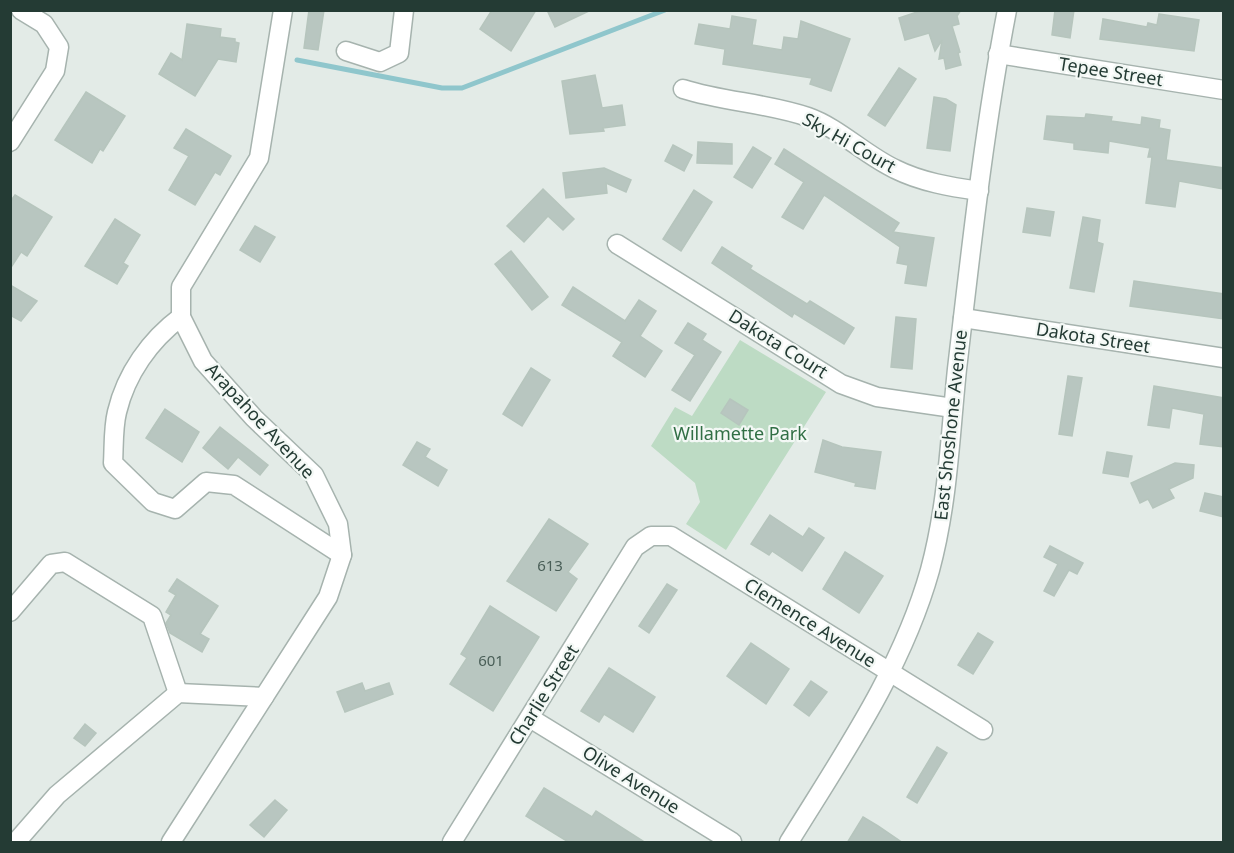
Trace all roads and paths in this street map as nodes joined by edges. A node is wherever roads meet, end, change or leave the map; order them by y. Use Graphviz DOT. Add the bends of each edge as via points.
graph roads {
  1 [pos="21,10"];
  2 [pos="283,10"];
  3 [pos="404,10"];
  4 [pos="1007,10"];
  5 [pos="346,51"];
  6 [pos="998,54"];
  7 [pos="683,89"];
  8 [pos="1224,90"];
  9 [pos="10,142"];
  10 [pos="979,191"];
  11 [pos="617,244"];
  12 [pos="181,317"];
  13 [pos="963,318"];
  14 [pos="1224,358"];
  15 [pos="953,408"];
  16 [pos="635,547"];
  17 [pos="342,555"];
  18 [pos="10,612"];
  19 [pos="890,672"];
  20 [pos="178,693"];
  21 [pos="264,697"];
  22 [pos="530,718"];
  23 [pos="983,730"];
  24 [pos="16,843"];
  25 [pos="171,843"];
  26 [pos="452,843"];
  27 [pos="732,843"];
  28 [pos="789,843"];
  1 -- 9 [label="street" via="44,24 59,47 55,71"];
  2 -- 12 [label="street, Arapahoe Avenue" via="259,158 181,287"];
  3 -- 5 [label="street" via="399,53 380,62"];
  4 -- 6 [label="street, East Shoshone Avenue"];
  6 -- 8 [label="street, Tepee Street"];
  6 -- 10 [label="street, East Shoshone Avenue"];
  7 -- 10 [label="street, Sky Hi Court" via="715,99 764,104 811,118 895,170 928,182"];
  10 -- 13 [label="street, East Shoshone Avenue"];
  11 -- 15 [label="street, Dakota Court" via="841,384 878,397"];
  12 -- 17 [label="street, Arapahoe Avenue" via="203,361 254,418 314,475 338,524"];
  12 -- 17 [label="street" via="165,329 139,360 117,412 113,463 153,502 176,508 207,482 234,485"];
  13 -- 14 [label="street, Dakota Street"];
  13 -- 15 [label="street, East Shoshone Avenue"];
  15 -- 19 [label="street, East Shoshone Avenue" via="951,460 937,538 911,624"];
  16 -- 19 [label="street, Clemence Avenue" via="651,536 671,536"];
  16 -- 22 [label="street, Charlie Street"];
  17 -- 21 [label="street, Arapahoe Avenue" via="328,597"];
  18 -- 20 [label="street" via="51,564 65,562 152,616"];
  19 -- 23 [label="street, Clemence Avenue"];
  19 -- 28 [label="street, East Shoshone Avenue"];
  20 -- 21 [label="street"];
  20 -- 24 [label="street" via="57,795"];
  21 -- 25 [label="street, Arapahoe Avenue"];
  22 -- 26 [label="street, Charlie Street"];
  22 -- 27 [label="street, Olive Avenue"];
}
